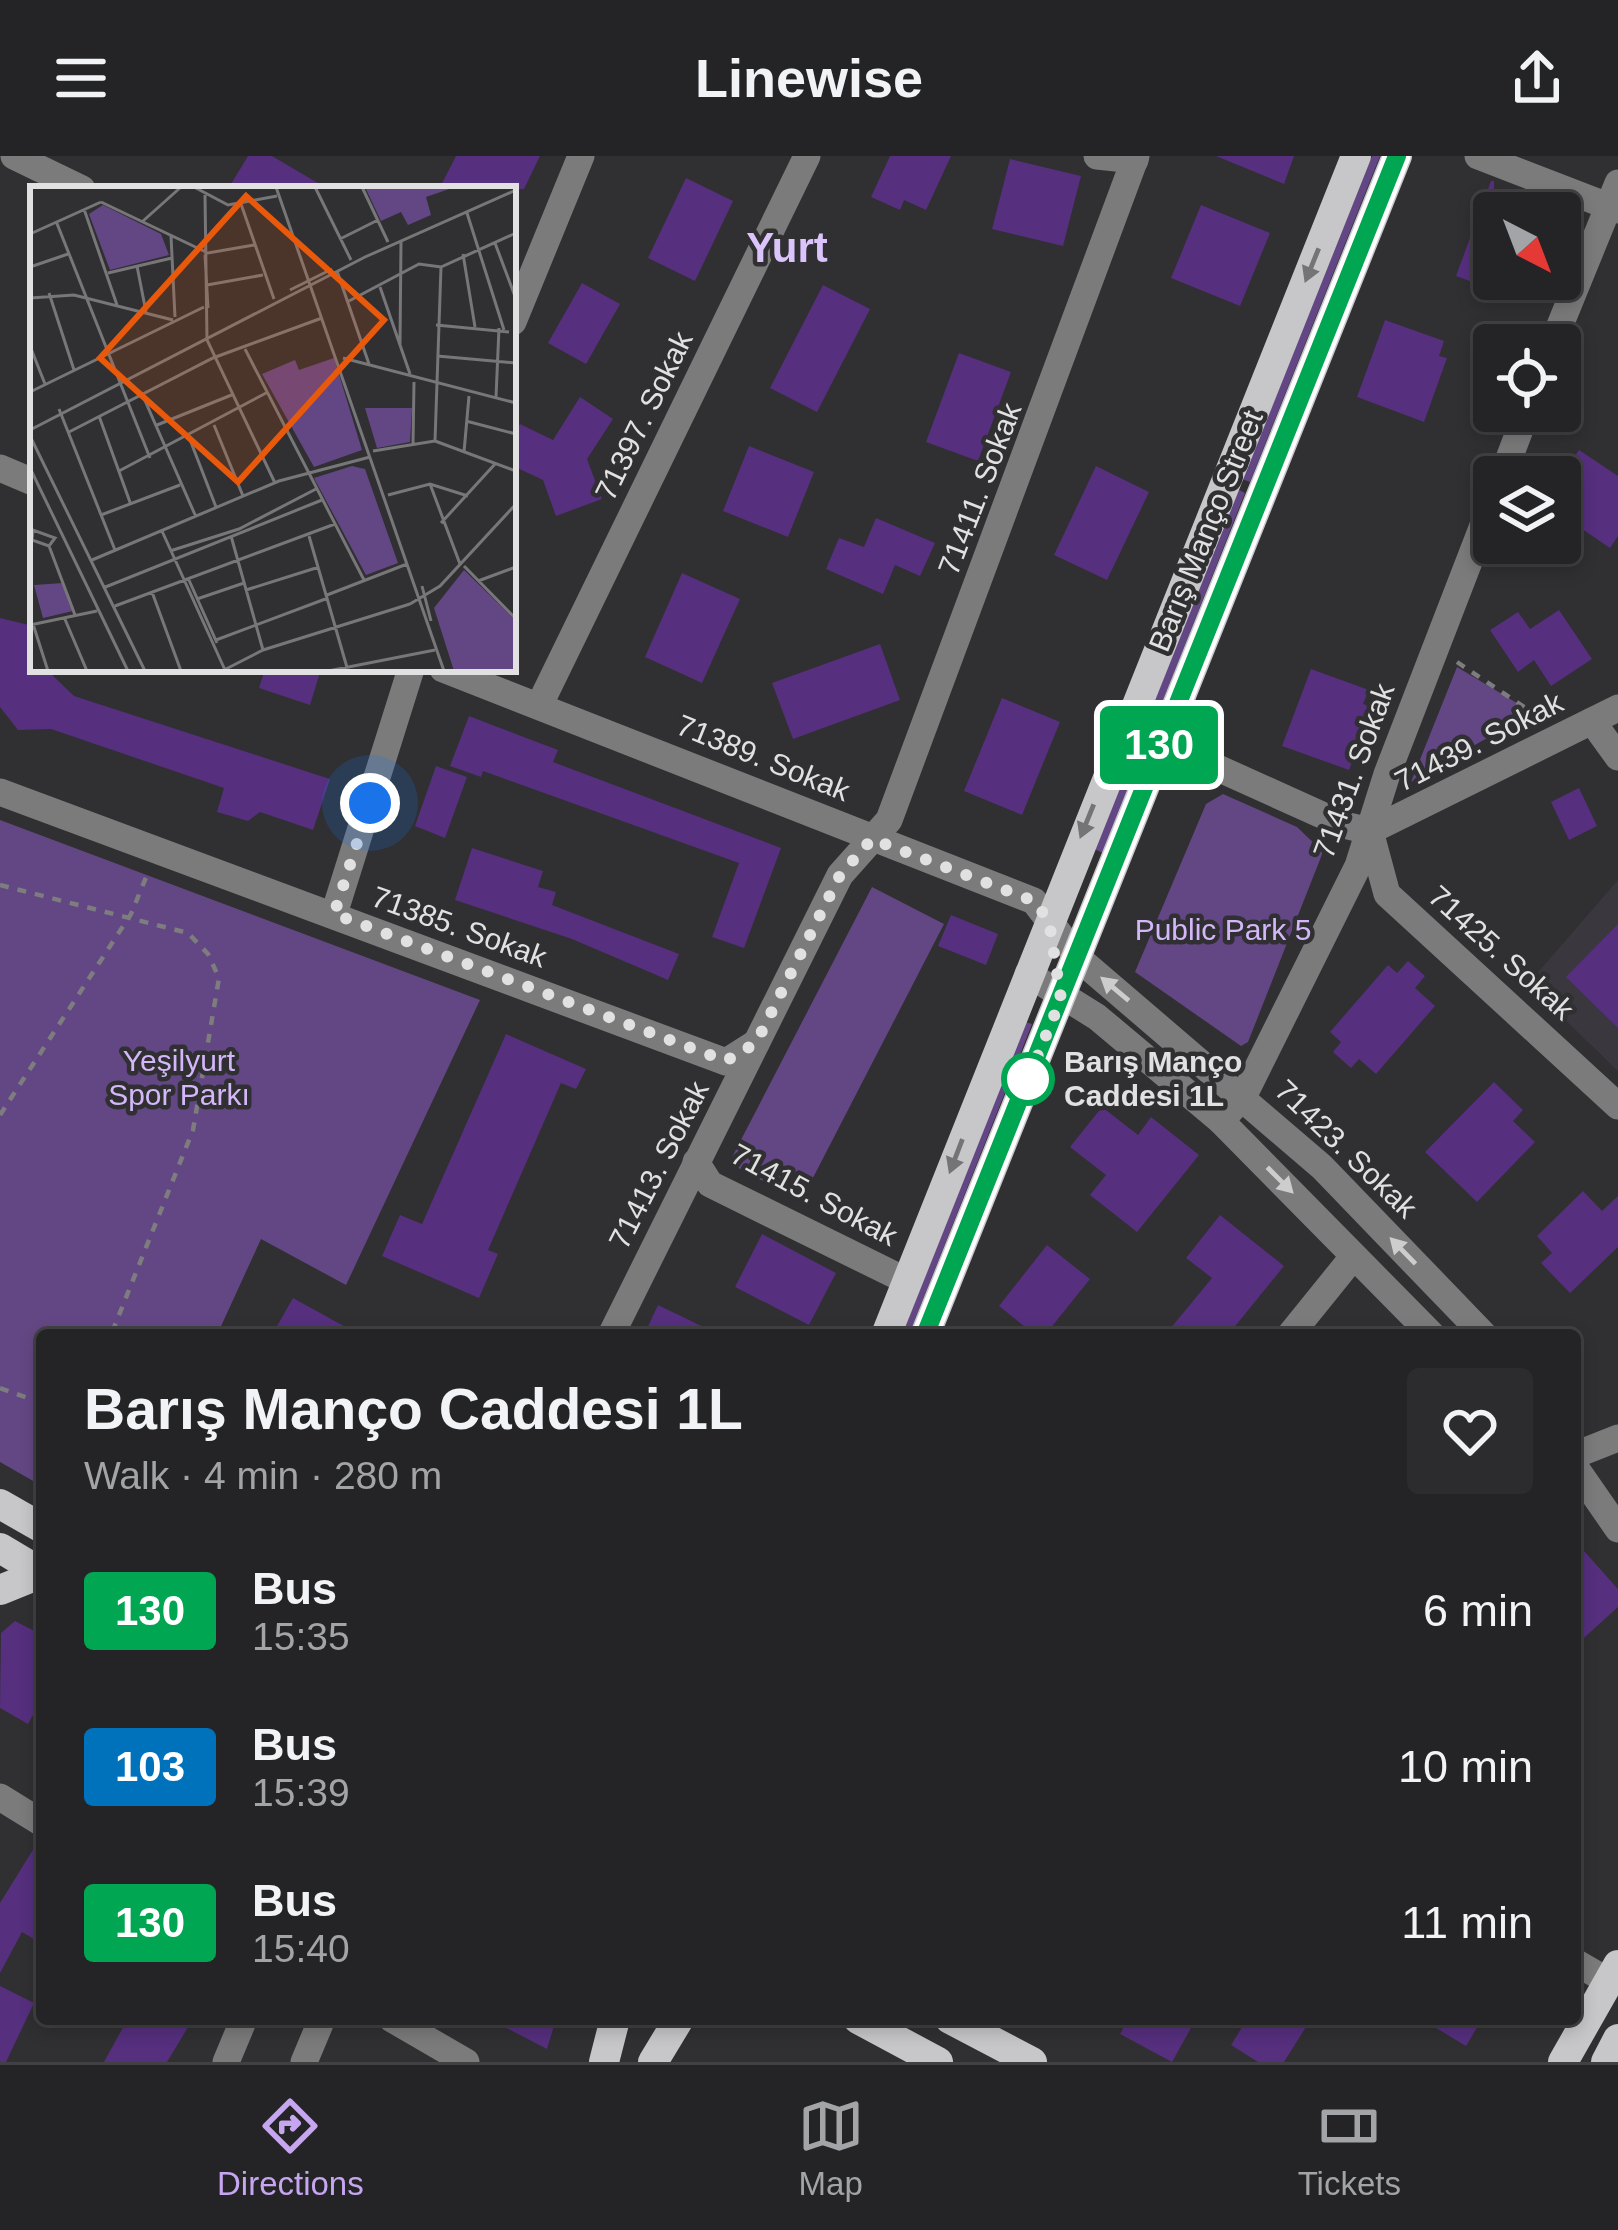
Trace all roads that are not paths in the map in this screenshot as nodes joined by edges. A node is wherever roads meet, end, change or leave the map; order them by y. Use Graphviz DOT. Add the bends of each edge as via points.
graph roads {
  1 [pos="14,156"];
  2 [pos="807,156"];
  3 [pos="1097,156"];
  4 [pos="1356,156"];
  5 [pos="1397,156"];
  6 [pos="1478,156"];
  7 [pos="577,157"];
  8 [pos="1136,158"];
  9 [pos="76,186"];
  10 [pos="1615,199"];
  11 [pos="516,314"];
  12 [pos="1561,324"];
  13 [pos="0,468"];
  14 [pos="30,481"];
  15 [pos="1473,554"];
  16 [pos="410,672"];
  17 [pos="451,672"];
  18 [pos="540,704"];
  19 [pos="1618,708"];
  20 [pos="1592,721"];
  21 [pos="1160,742"];
  22 [pos="1618,757"];
  23 [pos="0,792"];
  24 [pos="1370,832"];
  25 [pos="872,839"];
  26 [pos="334,914"];
  27 [pos="1049,921"];
  28 [pos="1054,966"];
  29 [pos="1061,999"];
  30 [pos="756,1043"];
  31 [pos="1244,1095"];
  32 [pos="1618,1106"];
  33 [pos="1221,1121"];
  34 [pos="696,1162"];
  35 [pos="1353,1257"];
  36 [pos="907,1281"];
  37 [pos="614,1329"];
  38 [pos="888,1329"];
  39 [pos="927,1329"];
  40 [pos="1295,1329"];
  41 [pos="1426,1329"];
  42 [pos="1478,1329"];
  43 [pos="1618,1438"];
  44 [pos="1581,1453"];
  45 [pos="1581,1476"];
  46 [pos="0,1504"];
  47 [pos="36,1525"];
  48 [pos="1618,1529"];
  49 [pos="0,1548"];
  50 [pos="36,1569"];
  51 [pos="36,1575"];
  52 [pos="0,1590"];
  53 [pos="0,1797"];
  54 [pos="36,1818"];
  55 [pos="1581,1964"];
  56 [pos="1612,1972"];
  57 [pos="241,2025"];
  58 [pos="319,2025"];
  59 [pos="402,2025"];
  60 [pos="613,2025"];
  61 [pos="675,2025"];
  62 [pos="869,2025"];
  63 [pos="961,2025"];
  64 [pos="1618,2039"];
  65 [pos="226,2062"];
  66 [pos="304,2062"];
  67 [pos="466,2062"];
  68 [pos="604,2062"];
  69 [pos="653,2062"];
  70 [pos="938,2062"];
  71 [pos="1032,2062"];
  72 [pos="1563,2062"];
  73 [pos="1606,2062"];
  1 -- 9 [label="street"];
  2 -- 18 [label="street, 71397. Sokak"];
  3 -- 8 [label="street"];
  4 -- 27 [label="main road, Barış Manço Street, one-way"];
  5 -- 21 [label="main road, Barış Manço Street"];
  6 -- 10 [label="street"];
  7 -- 11 [label="street"];
  8 -- 25 [label="street, 71411. Sokak" via="897,798"];
  10 -- 12 [label="street"];
  13 -- 14 [label="street"];
  15 -- 24 [label="street, 71431. Sokak"];
  16 -- 26 [label="street"];
  17 -- 18 [label="street, 71389. Sokak"];
  18 -- 25 [label="street, 71389. Sokak"];
  19 -- 20 [label="street, 71439. Sokak"];
  20 -- 22 [label="street"];
  20 -- 24 [label="street, 71439. Sokak"];
  21 -- 24 [label="street"];
  21 -- 28 [label="main road, Barış Manço Street"];
  23 -- 26 [label="street, 71385. Sokak"];
  24 -- 31 [label="street, 71431. Sokak"];
  24 -- 32 [label="street, 71425. Sokak" via="1387,894"];
  25 -- 27 [label="street, 71389. Sokak" via="1034,901"];
  25 -- 30 [label="street, 71413. Sokak" via="840,875"];
  26 -- 30 [label="street, 71385. Sokak" via="726,1061"];
  27 -- 28 [label="main road, Barış Manço Street"];
  27 -- 28 [label="street, 71423. Sokak"];
  28 -- 29 [label="main road, Barış Manço Street"];
  28 -- 29 [label="street, 71423. Sokak"];
  31 -- 28 [label="street, 71423. Sokak, one-way"];
  28 -- 36 [label="main road, Barış Manço Street, one-way"];
  29 -- 33 [label="street, 71423. Sokak" via="1097,1017"];
  29 -- 39 [label="main road, Barış Manço Street"];
  30 -- 34 [label="street, 71413. Sokak"];
  31 -- 33 [label="street, 71431. Sokak"];
  42 -- 31 [label="street, 71423. Sokak, one-way"];
  33 -- 35 [label="street, 71423. Sokak, one-way"];
  34 -- 36 [label="street, 71415. Sokak" via="710,1184"];
  34 -- 37 [label="street, 71413. Sokak"];
  35 -- 40 [label="street"];
  35 -- 41 [label="street, 71423. Sokak"];
  36 -- 38 [label="main road, Barış Manço Street"];
  43 -- 44 [label="street"];
  45 -- 48 [label="street"];
  46 -- 47 [label="main road"];
  49 -- 50 [label="main road"];
  51 -- 52 [label="main road"];
  53 -- 54 [label="street"];
  55 -- 56 [label="street"];
  56 -- 72 [label="main road"];
  57 -- 65 [label="street"];
  58 -- 66 [label="street"];
  59 -- 67 [label="street"];
  60 -- 68 [label="main road"];
  61 -- 69 [label="main road"];
  62 -- 70 [label="main road"];
  63 -- 71 [label="main road"];
  64 -- 73 [label="main road"];
}
